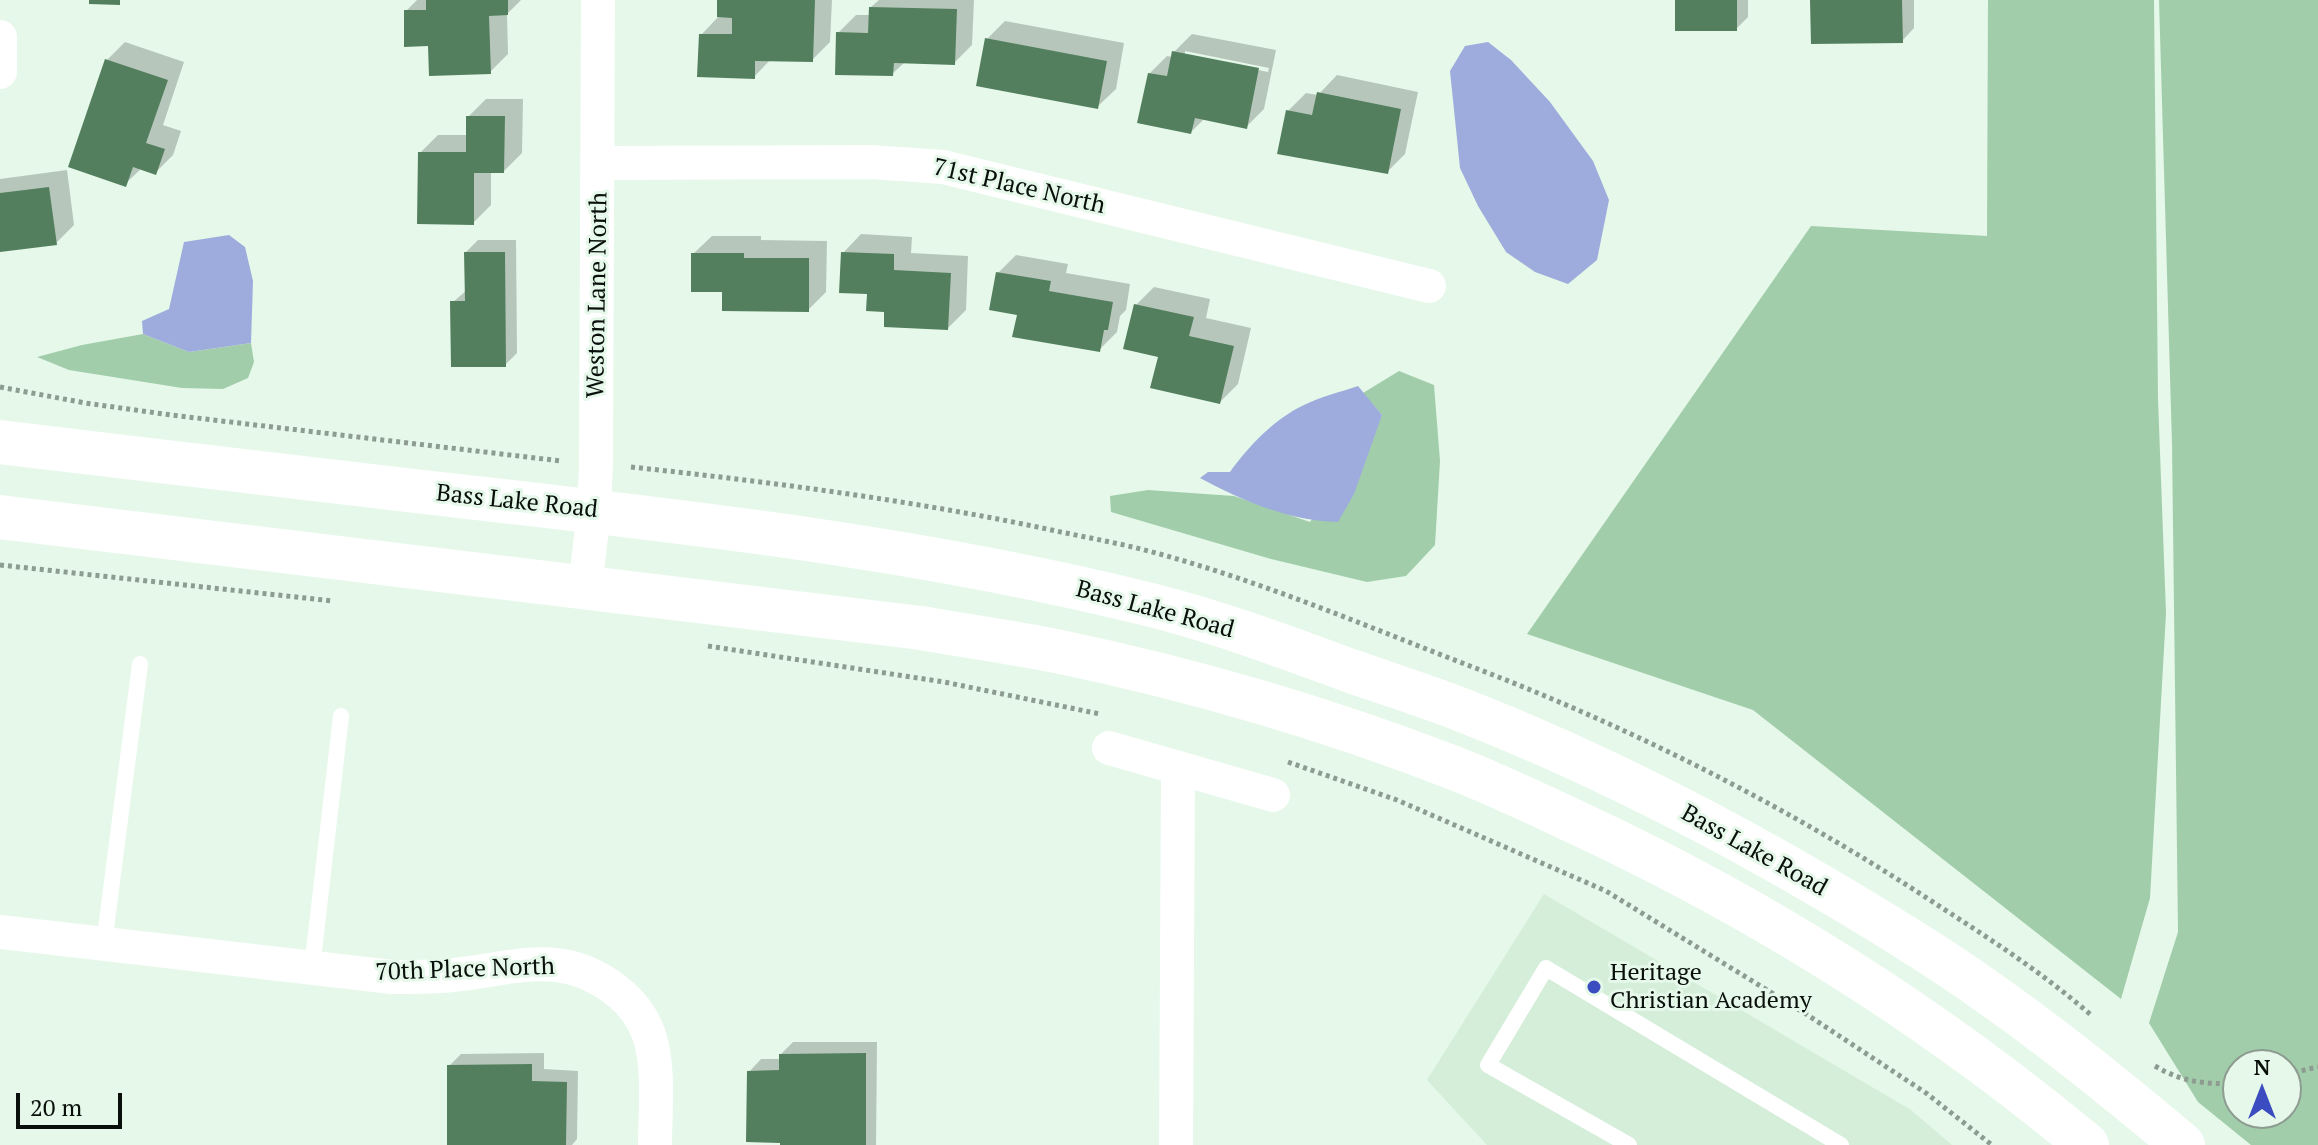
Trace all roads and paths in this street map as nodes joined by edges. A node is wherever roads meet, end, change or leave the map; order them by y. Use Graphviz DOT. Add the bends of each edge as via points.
graph roads {
  1 [pos="598,0"];
  2 [pos="0,37"];
  3 [pos="0,72"];
  4 [pos="599,163"];
  5 [pos="1429,286"];
  6 [pos="0,387"];
  7 [pos="0,442"];
  8 [pos="556,461"];
  9 [pos="594,510"];
  10 [pos="0,517"];
  11 [pos="0,565"];
  12 [pos="585,589"];
  13 [pos="338,601"];
  14 [pos="707,646"];
  15 [pos="140,664"];
  16 [pos="1470,666"];
  17 [pos="1494,674"];
  18 [pos="341,716"];
  19 [pos="1107,732"];
  20 [pos="1284,760"];
  21 [pos="1178,770"];
  22 [pos="1273,795"];
  23 [pos="0,932"];
  24 [pos="104,944"];
  25 [pos="312,968"];
  26 [pos="655,1145"];
  27 [pos="1176,1145"];
  28 [pos="1629,1145"];
  29 [pos="1841,1145"];
  30 [pos="1992,1145"];
  31 [pos="2087,1145"];
  32 [pos="2183,1145"];
  1 -- 4 [label="street, Weston Lane North"];
  2 -- 3 [label="street"];
  4 -- 5 [label="street, 71st Place North" via="871,162 943,167"];
  4 -- 9 [label="street, Weston Lane North"];
  6 -- 8 [label="path" via="171,415"];
  7 -- 9 [label="main road, Bass Lake Road"];
  9 -- 12 [label="street, Weston Lane North"];
  9 -- 32 [label="main road, Bass Lake Road" via="968,563 1149,604 1462,710 1673,806 1914,943 2024,1018"];
  10 -- 12 [label="main road"];
  11 -- 13 [label="path"];
  12 -- 31 [label="main road" via="921,628 1054,651 1264,704 1455,768 1643,853 1768,921 1966,1049"];
  14 -- 19 [label="path" via="944,682"];
  15 -- 24 [label="lane"];
  16 -- 17 [label="path"];
  18 -- 25 [label="lane"];
  19 -- 21 [label="street"];
  20 -- 30 [label="path" via="1397,800 1606,891 1926,1093"];
  21 -- 22 [label="street"];
  21 -- 27 [label="street"];
  23 -- 24 [label="street, 70th Place North"];
  24 -- 25 [label="street, 70th Place North"];
  25 -- 26 [label="street, 70th Place North" via="392,977 563,964 601,979 630,1002 648,1034 655,1069"];
  28 -- 29 [label="lane" via="1488,1065 1546,968"];
}
